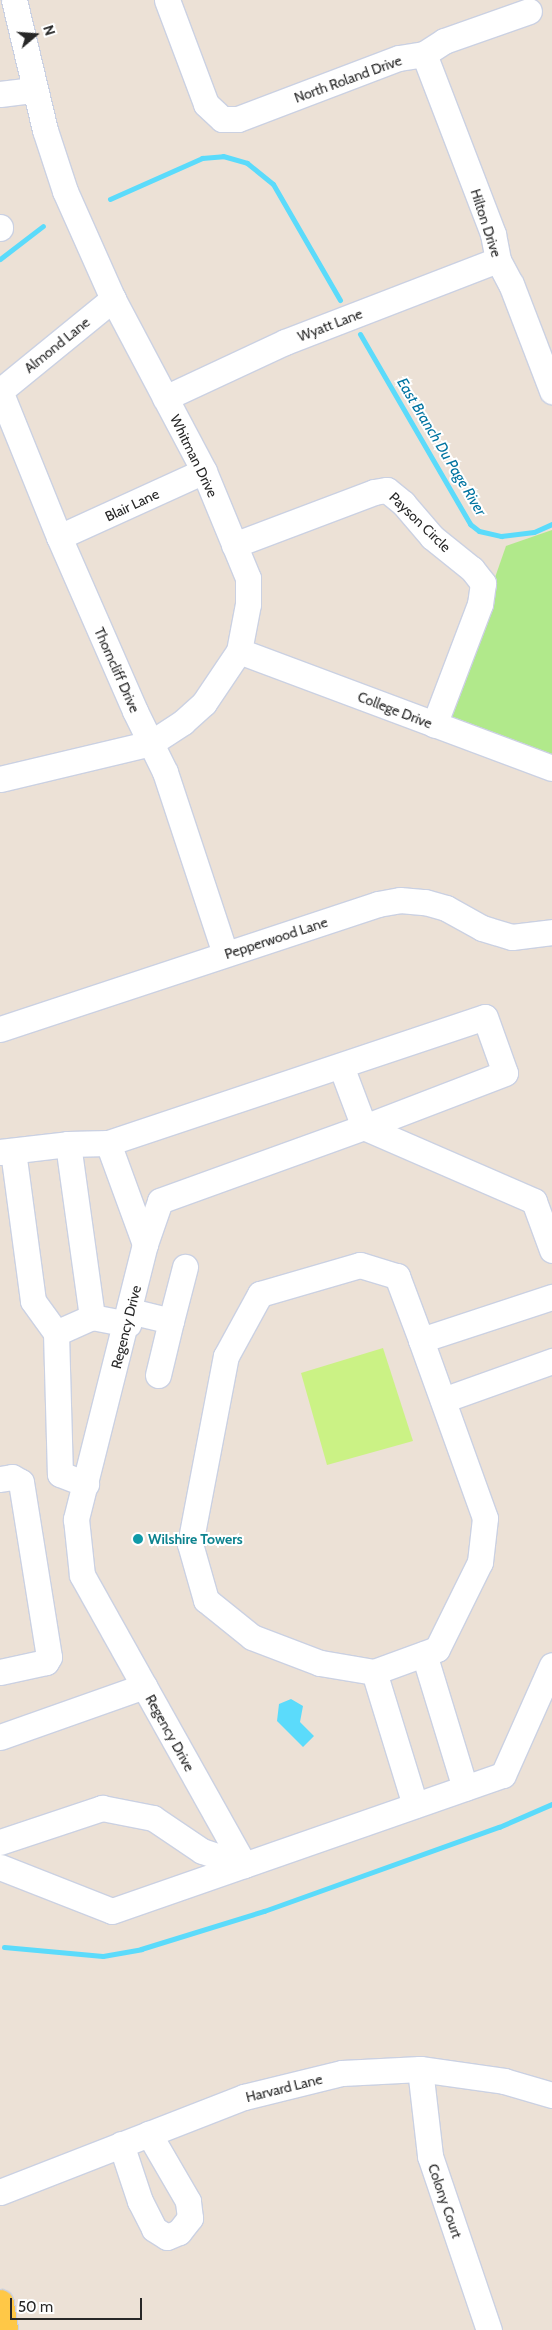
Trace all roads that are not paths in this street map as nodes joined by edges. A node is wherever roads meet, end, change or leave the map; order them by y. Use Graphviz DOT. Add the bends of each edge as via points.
graph roads {
  1 [pos="14,0"];
  2 [pos="166,0"];
  3 [pos="529,11"];
  4 [pos="424,54"];
  5 [pos="34,90"];
  6 [pos="0,94"];
  7 [pos="498,260"];
  8 [pos="113,299"];
  9 [pos="0,391"];
  10 [pos="552,391"];
  11 [pos="165,398"];
  12 [pos="204,471"];
  13 [pos="59,537"];
  14 [pos="234,545"];
  15 [pos="239,651"];
  16 [pos="434,725"];
  17 [pos="151,743"];
  18 [pos="552,768"];
  19 [pos="0,778"];
  20 [pos="552,932"];
  21 [pos="225,953"];
  22 [pos="0,1029"];
  23 [pos="341,1066"];
  24 [pos="364,1127"];
  25 [pos="108,1143"];
  26 [pos="68,1144"];
  27 [pos="7,1151"];
  28 [pos="145,1244"];
  29 [pos="552,1250"];
  30 [pos="186,1266"];
  31 [pos="552,1297"];
  32 [pos="92,1317"];
  33 [pos="129,1318"];
  34 [pos="171,1320"];
  35 [pos="56,1333"];
  36 [pos="422,1340"];
  37 [pos="552,1361"];
  38 [pos="158,1375"];
  39 [pos="443,1400"];
  40 [pos="0,1479"];
  41 [pos="86,1484"];
  42 [pos="424,1654"];
  43 [pos="552,1666"];
  44 [pos="0,1672"];
  45 [pos="374,1672"];
  46 [pos="144,1686"];
  47 [pos="0,1738"];
  48 [pos="465,1788"];
  49 [pos="415,1806"];
  50 [pos="0,1842"];
  51 [pos="244,1865"];
  52 [pos="0,1867"];
  53 [pos="420,2069"];
  54 [pos="552,2095"];
  55 [pos="149,2134"];
  56 [pos="121,2144"];
  57 [pos="0,2192"];
  58 [pos="0,2304"];
  59 [pos="4,2330"];
  60 [pos="489,2330"];
  1 -- 5 [label="street, Whitman Drive"];
  2 -- 4 [label="street, North Roland Drive" via="206,104 222,119 238,119 399,58"];
  3 -- 4 [label="street, North Roland Drive" via="444,42"];
  4 -- 7 [label="street, Hilton Drive" via="493,234"];
  5 -- 6 [label="street"];
  5 -- 8 [label="street, Whitman Drive" via="65,191"];
  7 -- 10 [label="street, Hilton Drive" via="511,284"];
  7 -- 11 [label="street, Wyatt Lane" via="285,342"];
  8 -- 9 [label="street, Almond Lane"];
  8 -- 11 [label="street, Whitman Drive"];
  9 -- 13 [label="street, Thorncliff Drive"];
  11 -- 12 [label="street, Whitman Drive"];
  12 -- 13 [label="street, Blair Lane"];
  12 -- 14 [label="street, Whitman Drive"];
  13 -- 17 [label="street, Thorncliff Drive"];
  14 -- 15 [label="street, Whitman Drive" via="248,578 248,604"];
  14 -- 16 [label="street, Payson Circle" via="374,492 387,490 403,503 426,531 472,568 483,584 480,604"];
  15 -- 16 [label="street, College Drive"];
  15 -- 17 [label="street, Whitman Drive" via="204,703 183,722"];
  16 -- 18 [label="street, College Drive"];
  17 -- 19 [label="street, Whitman Drive"];
  17 -- 21 [label="street, Thorncliff Drive" via="165,772"];
  20 -- 21 [label="street, Pepperwood Lane" via="512,937 482,928 446,908 400,900 378,904"];
  21 -- 22 [label="street, Pepperwood Lane"];
  23 -- 24 [label="street"];
  23 -- 24 [label="street" via="486,1018 505,1073"];
  23 -- 25 [label="street"];
  24 -- 28 [label="street, Regency Drive" via="160,1201"];
  24 -- 29 [label="street" via="534,1201"];
  25 -- 26 [label="street"];
  25 -- 28 [label="street"];
  26 -- 27 [label="street"];
  26 -- 32 [label="street"];
  27 -- 35 [label="street" via="33,1301"];
  28 -- 33 [label="street, Regency Drive"];
  30 -- 34 [label="street"];
  31 -- 36 [label="street"];
  32 -- 33 [label="street"];
  32 -- 35 [label="street"];
  33 -- 34 [label="street"];
  33 -- 41 [label="street, Regency Drive"];
  34 -- 38 [label="street"];
  35 -- 41 [label="street" via="60,1474"];
  36 -- 39 [label="street"];
  36 -- 45 [label="street" via="397,1276 360,1265 260,1294 226,1356 190,1544 206,1600 252,1637 320,1663"];
  37 -- 39 [label="street"];
  39 -- 42 [label="street" via="485,1518 480,1562 437,1649"];
  40 -- 44 [label="street" via="12,1477 21,1482 49,1657 46,1662"];
  41 -- 46 [label="street, Regency Drive" via="76,1519 82,1575"];
  42 -- 45 [label="street"];
  42 -- 48 [label="street"];
  43 -- 48 [label="street" via="503,1775"];
  45 -- 49 [label="street"];
  46 -- 47 [label="street"];
  46 -- 51 [label="street, Regency Drive"];
  48 -- 49 [label="street"];
  49 -- 51 [label="street"];
  50 -- 51 [label="street" via="102,1808 153,1818 202,1851"];
  51 -- 52 [label="street" via="112,1911"];
  53 -- 54 [label="street, Harvard Lane" via="504,2081"];
  53 -- 55 [label="street, Harvard Lane" via="342,2073 270,2088"];
  53 -- 60 [label="street, Colony Court" via="430,2156"];
  55 -- 56 [label="street, Harvard Lane"];
  55 -- 56 [label="street" via="188,2201 190,2218 167,2237 154,2229 140,2201"];
  56 -- 57 [label="street, Harvard Lane"];
  58 -- 59 [label="main road"];
}
